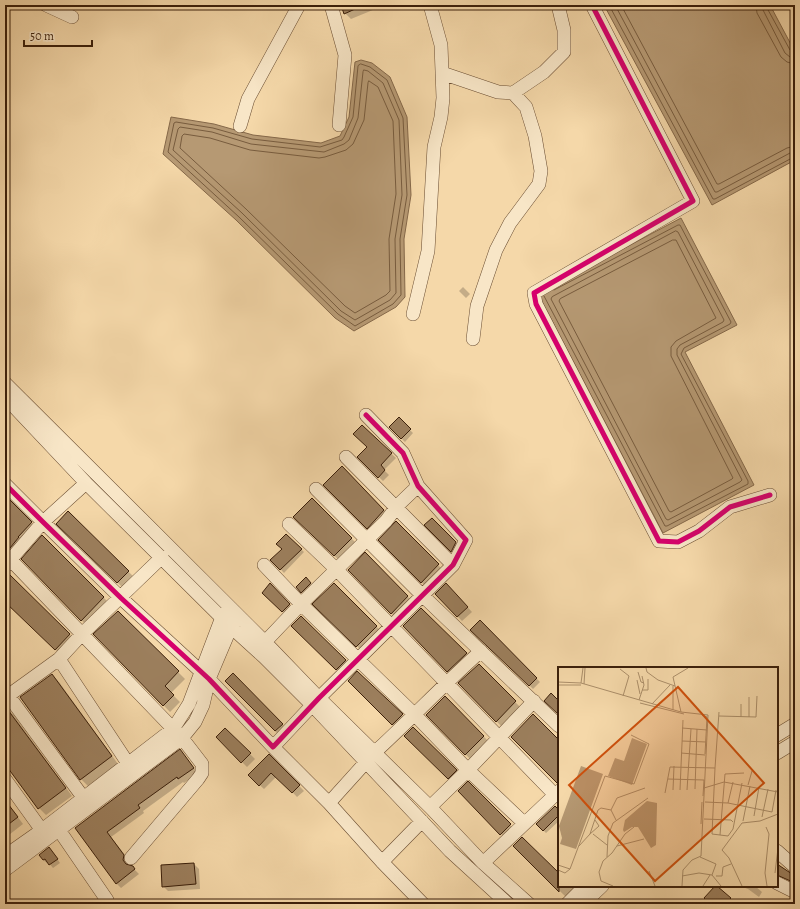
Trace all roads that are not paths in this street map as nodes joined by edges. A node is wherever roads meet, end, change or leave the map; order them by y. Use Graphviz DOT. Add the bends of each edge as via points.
graph roads {
  1 [pos="46,5"];
  2 [pos="299,5"];
  3 [pos="331,5"];
  4 [pos="430,5"];
  5 [pos="558,5"];
  6 [pos="592,5"];
  7 [pos="72,17"];
  8 [pos="442,72"];
  9 [pos="513,93"];
  10 [pos="339,125"];
  11 [pos="240,126"];
  12 [pos="413,314"];
  13 [pos="472,339"];
  14 [pos="5,383"];
  15 [pos="5,397"];
  16 [pos="366,415"];
  17 [pos="346,457"];
  18 [pos="86,483"];
  19 [pos="5,484"];
  20 [pos="418,486"];
  21 [pos="316,489"];
  22 [pos="770,495"];
  23 [pos="395,508"];
  24 [pos="43,522"];
  25 [pos="289,524"];
  26 [pos="367,540"];
  27 [pos="162,557"];
  28 [pos="7,560"];
  29 [pos="264,565"];
  30 [pos="453,565"];
  31 [pos="337,570"];
  32 [pos="423,596"];
  33 [pos="121,598"];
  34 [pos="301,604"];
  35 [pos="234,611"];
  36 [pos="226,622"];
  37 [pos="392,627"];
  38 [pos="82,634"];
  39 [pos="265,642"];
  40 [pos="481,651"];
  41 [pos="59,658"];
  42 [pos="359,659"];
  43 [pos="205,676"];
  44 [pos="446,683"];
  45 [pos="6,695"];
  46 [pos="534,701"];
  47 [pos="316,702"];
  48 [pos="415,714"];
  49 [pos="795,724"];
  50 [pos="558,725"];
  51 [pos="178,734"];
  52 [pos="778,734"];
  53 [pos="499,736"];
  54 [pos="795,742"];
  55 [pos="273,747"];
  56 [pos="778,752"];
  57 [pos="370,758"];
  58 [pos="135,768"];
  59 [pos="468,770"];
  60 [pos="5,779"];
  61 [pos="557,793"];
  62 [pos="87,802"];
  63 [pos="329,804"];
  64 [pos="430,807"];
  65 [pos="422,821"];
  66 [pos="524,823"];
  67 [pos="59,830"];
  68 [pos="45,834"];
  69 [pos="778,852"];
  70 [pos="5,856"];
  71 [pos="131,858"];
  72 [pos="382,862"];
  73 [pos="483,863"];
  74 [pos="795,867"];
  75 [pos="5,870"];
  76 [pos="778,883"];
  77 [pos="585,887"];
  78 [pos="601,887"];
  79 [pos="795,892"];
  80 [pos="107,900"];
  81 [pos="423,904"];
  82 [pos="508,904"];
  83 [pos="529,904"];
  84 [pos="567,904"];
  85 [pos="583,904"];
  1 -- 7 [label="street"];
  2 -- 11 [label="street" via="248,99"];
  3 -- 10 [label="street" via="345,55"];
  4 -- 8 [label="street" via="441,45"];
  5 -- 9 [label="street" via="564,30 564,52 544,72"];
  6 -- 22 [label="street" via="693,201 534,293 536,304 658,541 678,542 730,507"];
  8 -- 9 [label="street" via="498,92"];
  8 -- 12 [label="street" via="443,98 431,176 428,251"];
  9 -- 13 [label="street" via="526,107 535,136 541,171 539,184 510,223 496,250 477,306"];
  14 -- 35 [label="street"];
  15 -- 18 [label="street"];
  16 -- 20 [label="street" via="403,453"];
  17 -- 23 [label="street"];
  18 -- 24 [label="street"];
  18 -- 27 [label="street"];
  19 -- 24 [label="street"];
  20 -- 23 [label="street"];
  20 -- 30 [label="street" via="466,540"];
  21 -- 26 [label="street"];
  23 -- 26 [label="street"];
  23 -- 30 [label="street"];
  24 -- 28 [label="street"];
  24 -- 33 [label="street"];
  25 -- 31 [label="street"];
  26 -- 31 [label="street"];
  26 -- 32 [label="street"];
  27 -- 33 [label="street"];
  27 -- 36 [label="street"];
  28 -- 38 [label="street"];
  29 -- 34 [label="street"];
  30 -- 32 [label="street"];
  31 -- 34 [label="street"];
  31 -- 37 [label="street"];
  32 -- 37 [label="street"];
  32 -- 40 [label="street"];
  33 -- 38 [label="street"];
  33 -- 43 [label="street"];
  34 -- 39 [label="street"];
  34 -- 42 [label="street"];
  35 -- 36 [label="street"];
  35 -- 39 [label="street"];
  36 -- 43 [label="street"];
  36 -- 47 [label="street"];
  37 -- 42 [label="street"];
  37 -- 44 [label="street"];
  38 -- 41 [label="street"];
  38 -- 51 [label="street"];
  39 -- 47 [label="street"];
  40 -- 44 [label="street"];
  40 -- 46 [label="street"];
  41 -- 45 [label="street"];
  41 -- 58 [label="street"];
  42 -- 47 [label="street"];
  42 -- 48 [label="street"];
  43 -- 51 [label="street" via="203,705 196,722"];
  43 -- 55 [label="street"];
  44 -- 48 [label="street"];
  44 -- 53 [label="street"];
  45 -- 62 [label="street"];
  46 -- 50 [label="street"];
  46 -- 53 [label="street"];
  47 -- 55 [label="street"];
  47 -- 57 [label="street"];
  48 -- 57 [label="street"];
  48 -- 59 [label="street"];
  49 -- 52 [label="street"];
  51 -- 58 [label="street"];
  51 -- 71 [label="street" via="202,764 202,773"];
  53 -- 59 [label="street"];
  53 -- 61 [label="street"];
  54 -- 56 [label="street"];
  55 -- 63 [label="street"];
  57 -- 63 [label="street"];
  57 -- 64 [label="street"];
  57 -- 65 [label="street"];
  58 -- 62 [label="street"];
  59 -- 64 [label="street"];
  59 -- 66 [label="street"];
  60 -- 68 [label="street"];
  61 -- 66 [label="street"];
  62 -- 67 [label="street"];
  62 -- 68 [label="street"];
  63 -- 72 [label="street"];
  64 -- 73 [label="street"];
  65 -- 72 [label="street"];
  65 -- 82 [label="street" via="450,852"];
  66 -- 73 [label="street"];
  67 -- 68 [label="street"];
  67 -- 80 [label="street"];
  68 -- 70 [label="street"];
  68 -- 75 [label="street"];
  69 -- 74 [label="street"];
  72 -- 81 [label="street"];
  73 -- 83 [label="street"];
  76 -- 79 [label="street"];
  77 -- 84 [label="street"];
  78 -- 85 [label="street"];
}
